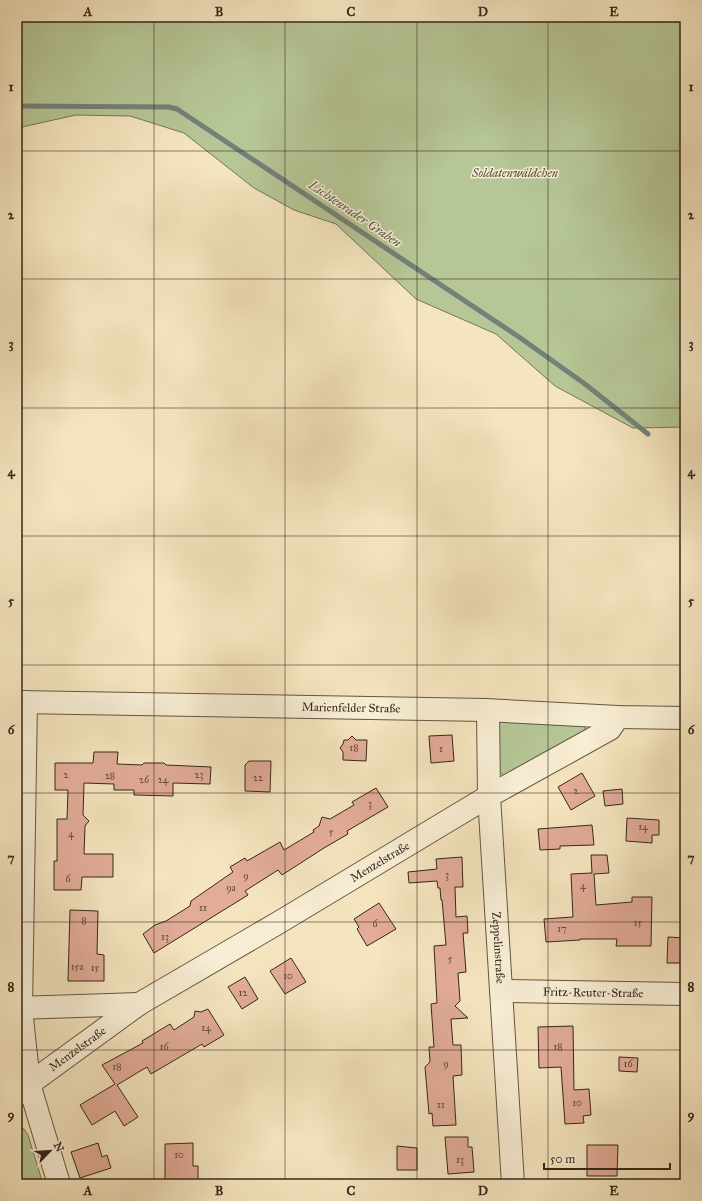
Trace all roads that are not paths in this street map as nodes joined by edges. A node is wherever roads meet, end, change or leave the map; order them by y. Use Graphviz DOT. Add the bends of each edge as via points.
graph roads {
  1 [pos="22,702"];
  2 [pos="488,710"];
  3 [pos="618,717"];
  4 [pos="685,718"];
  5 [pos="489,796"];
  6 [pos="501,991"];
  7 [pos="685,994"];
  8 [pos="139,1004"];
  9 [pos="19,1008"];
  10 [pos="23,1090"];
  11 [pos="59,1184"];
  12 [pos="513,1184"];
  1 -- 2 [label="street, Marienfelder Straße"];
  1 -- 9 [label="street"];
  2 -- 3 [label="street, Marienfelder Straße"];
  2 -- 5 [label="street, Zeppelinstraße"];
  3 -- 4 [label="street, Marienfelder Straße"];
  3 -- 5 [label="street, Menzelstraße" via="610,728"];
  5 -- 6 [label="street, Zeppelinstraße"];
  5 -- 8 [label="street, Menzelstraße"];
  6 -- 7 [label="street, Fritz-Reuter-Straße"];
  6 -- 12 [label="street, Zeppelinstraße"];
  8 -- 9 [label="street, Menzelstraße"];
  8 -- 10 [label="street, Menzelstraße"];
  9 -- 10 [label="street"];
  10 -- 11 [label="street"];
}
